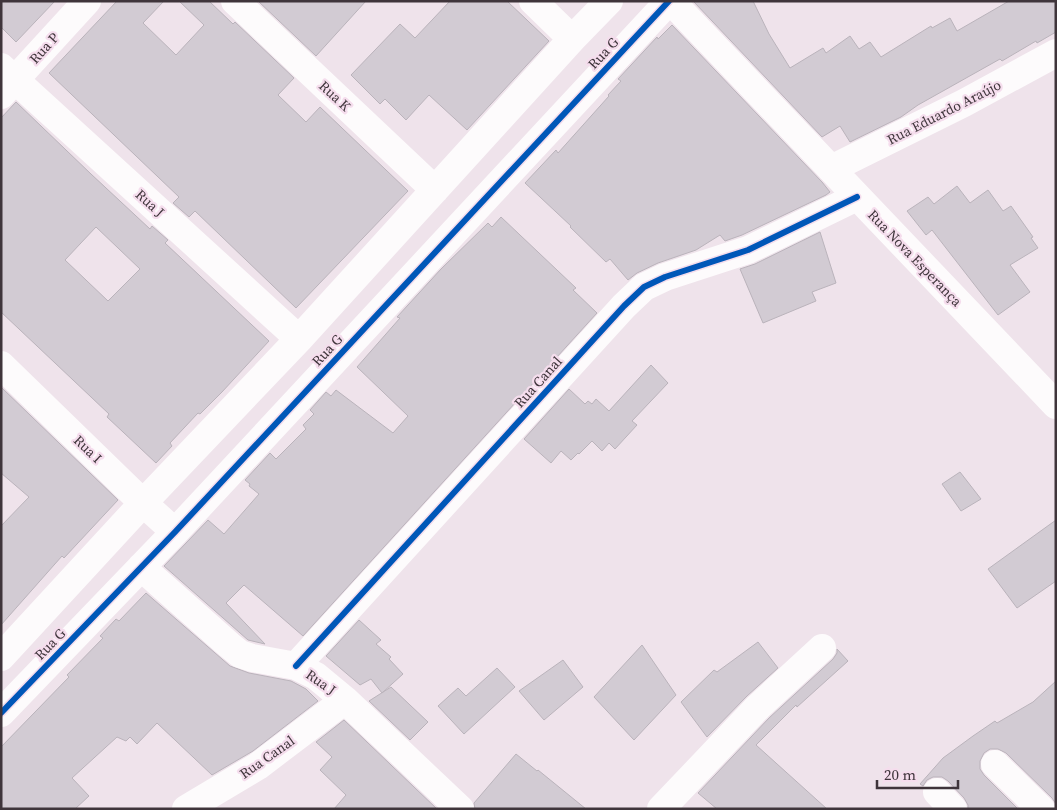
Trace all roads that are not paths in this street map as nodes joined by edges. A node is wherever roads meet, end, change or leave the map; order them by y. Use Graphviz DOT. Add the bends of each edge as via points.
graph roads {
  1 [pos="87,1"];
  2 [pos="235,1"];
  3 [pos="533,1"];
  4 [pos="609,1"];
  5 [pos="670,1"];
  6 [pos="572,39"];
  7 [pos="1056,53"];
  8 [pos="6,81"];
  9 [pos="831,169"];
  10 [pos="435,190"];
  11 [pos="857,197"];
  12 [pos="300,339"];
  13 [pos="1,365"];
  14 [pos="1056,405"];
  15 [pos="143,503"];
  16 [pos="175,532"];
  17 [pos="141,567"];
  18 [pos="822,648"];
  19 [pos="1,657"];
  20 [pos="1,663"];
  21 [pos="296,666"];
  22 [pos="26,687"];
  23 [pos="345,700"];
  24 [pos="1,713"];
  25 [pos="995,764"];
  26 [pos="186,809"];
  27 [pos="460,809"];
  28 [pos="661,809"];
  29 [pos="1040,809"];
  1 -- 8 [label="street, Rua P"];
  2 -- 10 [label="street, Rua K"];
  3 -- 6 [label="street"];
  4 -- 6 [label="street, Rua G"];
  5 -- 9 [label="street, Rua Nova Esperança"];
  5 -- 16 [label="street, Rua G"];
  6 -- 10 [label="street, Rua G"];
  7 -- 9 [label="street, Rua Eduardo Araújo"];
  8 -- 12 [label="street, Rua J"];
  9 -- 11 [label="street, Rua Nova Esperança"];
  10 -- 12 [label="street, Rua G"];
  11 -- 14 [label="street, Rua Nova Esperança"];
  11 -- 21 [label="street, Rua Canal" via="748,250 644,287"];
  12 -- 15 [label="street, Rua G"];
  13 -- 15 [label="street, Rua I"];
  15 -- 16 [label="street, Rua I"];
  15 -- 19 [label="street, Rua G"];
  16 -- 17 [label="street, Rua G"];
  17 -- 21 [label="street, Rua J" via="240,654"];
  17 -- 22 [label="street, Rua G"];
  18 -- 28 [label="street" via="758,707"];
  20 -- 22 [label="street"];
  21 -- 23 [label="street, Rua J" via="316,676"];
  22 -- 24 [label="street, Rua G"];
  23 -- 26 [label="street, Rua Canal" via="258,766"];
  23 -- 27 [label="street, Rua J"];
  25 -- 29 [label="street"];
}
